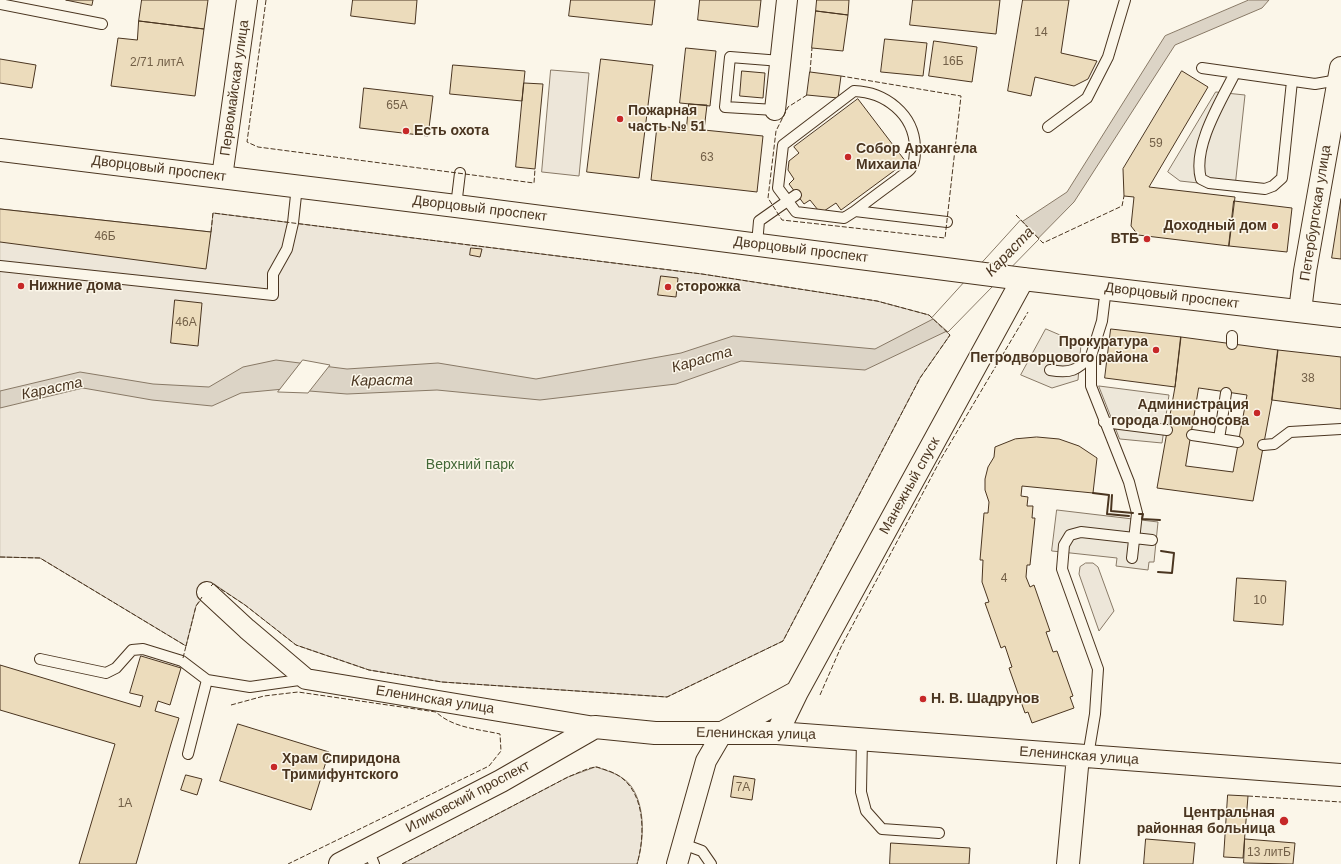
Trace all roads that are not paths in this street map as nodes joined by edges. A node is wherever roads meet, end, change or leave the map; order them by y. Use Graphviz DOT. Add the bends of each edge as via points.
graph roads {
  1 [pos="247,0"];
  2 [pos="788,0"];
  3 [pos="1125,0"];
  4 [pos="0,4"];
  5 [pos="102,24"];
  6 [pos="781,61"];
  7 [pos="1202,68"];
  8 [pos="1235,73"];
  9 [pos="1340,76"];
  10 [pos="1292,81"];
  11 [pos="776,110"];
  12 [pos="1048,127"];
  13 [pos="0,150"];
  14 [pos="460,173"];
  15 [pos="222,177"];
  16 [pos="297,186"];
  17 [pos="796,195"];
  18 [pos="787,201"];
  19 [pos="456,206"];
  20 [pos="854,211"];
  21 [pos="947,222"];
  22 [pos="757,244"];
  23 [pos="0,266"];
  24 [pos="1013,278"];
  25 [pos="1106,288"];
  26 [pos="1300,311"];
  27 [pos="1341,316"];
  28 [pos="1091,356"];
  29 [pos="1050,370"];
  30 [pos="1226,393"];
  31 [pos="1104,422"];
  32 [pos="1341,429"];
  33 [pos="1167,430"];
  34 [pos="1192,435"];
  35 [pos="1219,439"];
  36 [pos="1238,442"];
  37 [pos="1263,445"];
  38 [pos="1152,540"];
  39 [pos="1132,558"];
  40 [pos="207,592"];
  41 [pos="40,659"];
  42 [pos="306,679"];
  43 [pos="207,680"];
  44 [pos="797,692"];
  45 [pos="595,728"];
  46 [pos="723,732"];
  47 [pos="778,733"];
  48 [pos="862,738"];
  49 [pos="188,754"];
  50 [pos="1083,756"];
  51 [pos="1341,775"];
  52 [pos="939,833"];
  53 [pos="683,844"];
  54 [pos="371,857"];
  55 [pos="340,864"];
  56 [pos="677,864"];
  57 [pos="711,864"];
  58 [pos="1068,864"];
  1 -- 15 [label="street, Первомайская улица"];
  2 -- 6 [label="street"];
  3 -- 12 [label="lane" via="1108,57 1087,98"];
  4 -- 5 [label="lane"];
  6 -- 11 [label="street"];
  6 -- 11 [label="lane" via="730,57 726,107"];
  7 -- 8 [label="lane"];
  8 -- 10 [label="lane"];
  8 -- 10 [label="lane" via="1209,126 1201,154 1201,179 1209,183 1265,190 1282,178"];
  9 -- 10 [label="lane" via="1315,84"];
  9 -- 26 [label="main road, Петербургская улица"];
  13 -- 15 [label="main road, Дворцовый проспект"];
  14 -- 19 [label="lane"];
  15 -- 16 [label="main road, Дворцовый проспект"];
  16 -- 19 [label="main road, Дворцовый проспект"];
  16 -- 23 [label="lane" via="287,250 273,274 273,295"];
  17 -- 18 [label="lane"];
  18 -- 20 [label="lane" via="796,212 844,218"];
  18 -- 20 [label="lane" via="778,188 783,145 854,91 868,91 881,96 901,113 914,139 915,155 911,169"];
  18 -- 22 [label="lane" via="760,221"];
  19 -- 22 [label="main road, Дворцовый проспект"];
  20 -- 21 [label="lane"];
  22 -- 24 [label="main road, Дворцовый проспект"];
  24 -- 25 [label="main road, Дворцовый проспект"];
  24 -- 44 [label="main road, Манежный спуск"];
  25 -- 26 [label="main road, Дворцовый проспект"];
  25 -- 28 [label="lane" via="1102,321"];
  26 -- 27 [label="main road, Дворцовый проспект"];
  28 -- 29 [label="lane" via="1080,367 1066,373"];
  28 -- 31 [label="lane" via="1091,386"];
  30 -- 35 [label="lane"];
  31 -- 33 [label="lane"];
  31 -- 39 [label="lane" via="1129,482 1137,513"];
  32 -- 37 [label="lane" via="1290,432 1274,444"];
  34 -- 35 [label="lane"];
  35 -- 36 [label="lane"];
  38 -- 50 [label="lane" via="1081,532 1070,535 1064,545 1062,569 1098,669 1094,714"];
  40 -- 42 [label="street" via="246,629"];
  41 -- 43 [label="lane" via="106,673 116,668 132,650 143,649 182,661"];
  42 -- 43 [label="lane" via="250,687"];
  42 -- 45 [label="street, Еленинская улица"];
  43 -- 49 [label="lane"];
  44 -- 46 [label="main road"];
  44 -- 47 [label="main road, Манежный спуск"];
  45 -- 46 [label="main road, Еленинская улица" via="655,733"];
  45 -- 54 [label="main road, Иликовский проспект"];
  46 -- 47 [label="main road, Еленинская улица"];
  46 -- 53 [label="street" via="706,761"];
  47 -- 48 [label="main road, Еленинская улица"];
  48 -- 50 [label="main road, Еленинская улица"];
  48 -- 52 [label="lane" via="861,792 866,811 882,828"];
  50 -- 51 [label="main road, Еленинская улица"];
  50 -- 58 [label="main road"];
  53 -- 56 [label="street"];
  53 -- 57 [label="lane" via="702,851"];
  54 -- 55 [label="main road, Иликовский проспект"];
}
